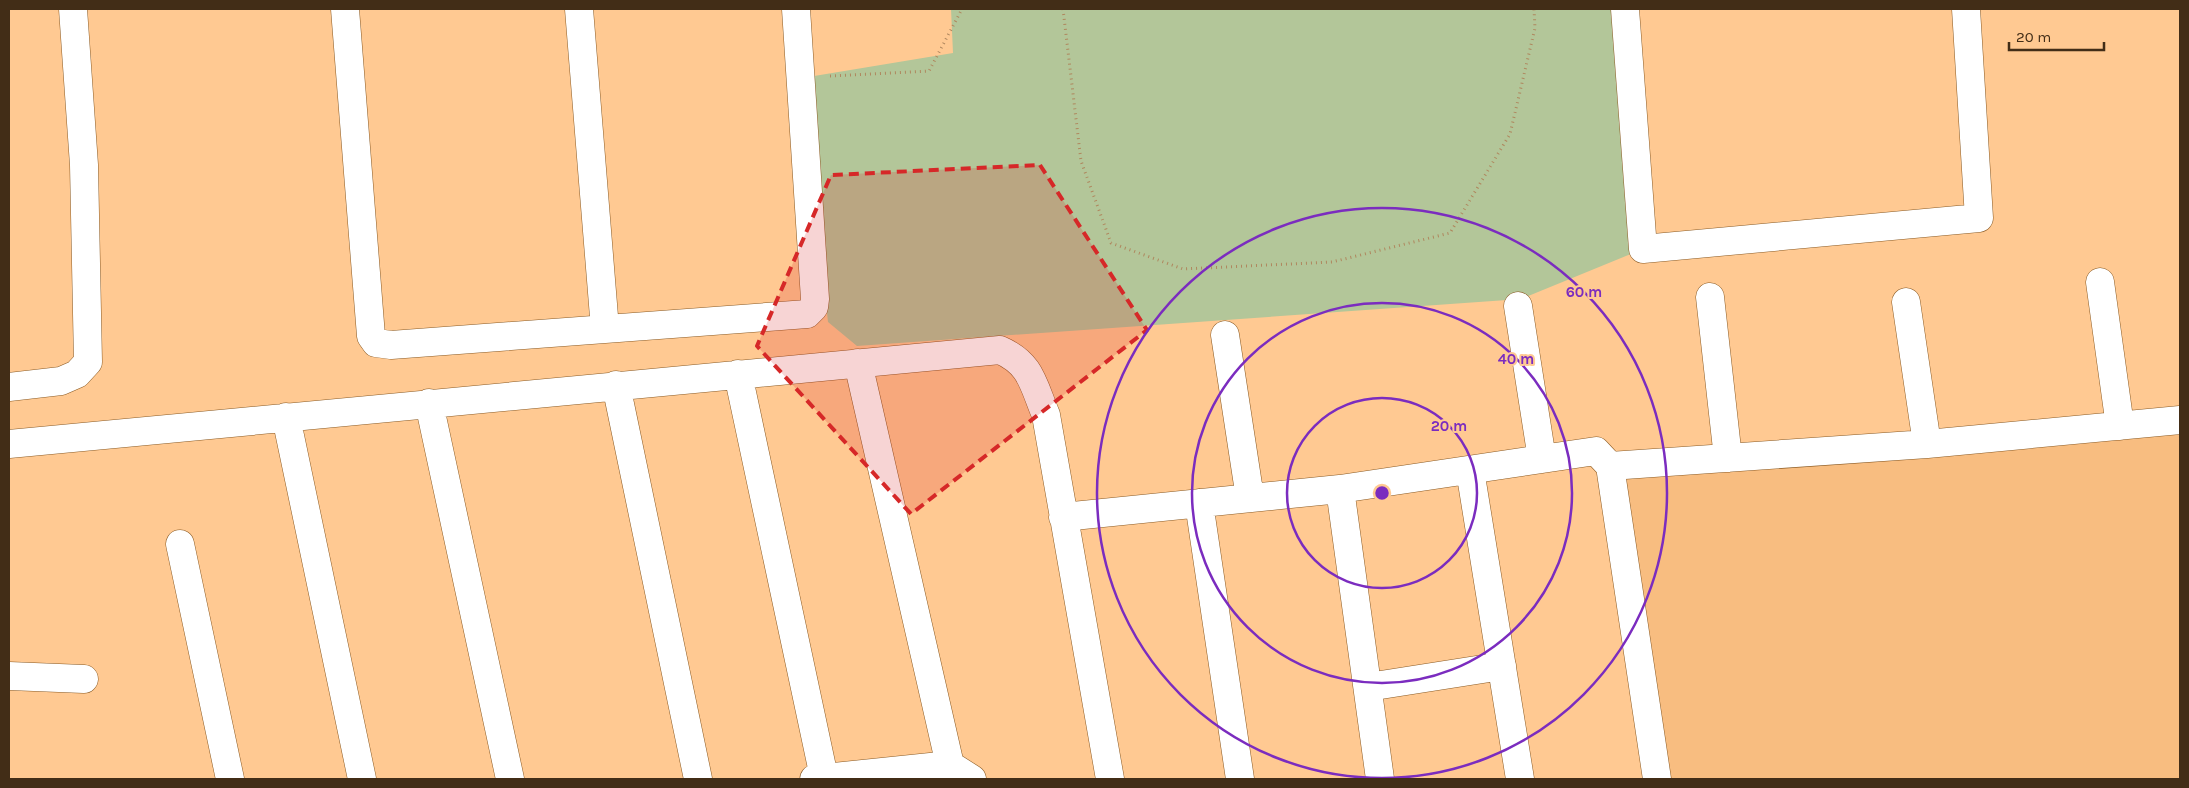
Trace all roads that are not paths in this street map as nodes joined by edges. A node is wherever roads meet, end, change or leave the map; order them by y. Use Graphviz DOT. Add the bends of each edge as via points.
graph roads {
  1 [pos="73,9"];
  2 [pos="345,9"];
  3 [pos="579,9"];
  4 [pos="796,9"];
  5 [pos="1625,9"];
  6 [pos="1966,9"];
  7 [pos="2100,282"];
  8 [pos="1710,297"];
  9 [pos="1906,302"];
  10 [pos="1518,306"];
  11 [pos="606,329"];
  12 [pos="1226,334"];
  13 [pos="858,363"];
  14 [pos="738,374"];
  15 [pos="616,385"];
  16 [pos="9,387"];
  17 [pos="429,403"];
  18 [pos="286,417"];
  19 [pos="2180,420"];
  20 [pos="2120,426"];
  21 [pos="9,444"];
  22 [pos="1927,444"];
  23 [pos="1728,458"];
  24 [pos="1542,459"];
  25 [pos="1610,466"];
  26 [pos="1470,470"];
  27 [pos="1340,489"];
  28 [pos="1250,498"];
  29 [pos="1199,503"];
  30 [pos="1063,517"];
  31 [pos="180,544"];
  32 [pos="1502,666"];
  33 [pos="9,676"];
  34 [pos="84,679"];
  35 [pos="1368,687"];
  36 [pos="961,772"];
  37 [pos="819,778"];
  38 [pos="230,779"];
  39 [pos="362,779"];
  40 [pos="510,779"];
  41 [pos="698,779"];
  42 [pos="1110,779"];
  43 [pos="1240,779"];
  44 [pos="1380,779"];
  45 [pos="1520,779"];
  46 [pos="1657,779"];
  1 -- 16 [label="street" via="84,165 88,362 77,374 61,381"];
  2 -- 11 [label="street" via="371,329 376,343 392,345"];
  3 -- 11 [label="street"];
  4 -- 11 [label="street" via="814,307 807,314"];
  5 -- 6 [label="street" via="1643,249 1979,218"];
  7 -- 20 [label="street"];
  8 -- 23 [label="street"];
  9 -- 22 [label="street"];
  10 -- 24 [label="street"];
  12 -- 28 [label="street"];
  13 -- 14 [label="street"];
  13 -- 30 [label="street" via="1000,350 1015,356 1026,367 1046,415"];
  13 -- 36 [label="street"];
  14 -- 15 [label="street"];
  14 -- 37 [label="street"];
  15 -- 17 [label="street"];
  15 -- 41 [label="street"];
  17 -- 18 [label="street"];
  17 -- 40 [label="street"];
  18 -- 21 [label="street"];
  18 -- 39 [label="street"];
  19 -- 20 [label="street"];
  20 -- 22 [label="street"];
  22 -- 23 [label="street"];
  23 -- 25 [label="street"];
  24 -- 25 [label="street" via="1596,451"];
  24 -- 26 [label="street"];
  25 -- 46 [label="street"];
  26 -- 27 [label="street"];
  26 -- 32 [label="street"];
  27 -- 28 [label="street"];
  27 -- 35 [label="street"];
  28 -- 29 [label="street"];
  29 -- 30 [label="street"];
  29 -- 43 [label="street"];
  30 -- 42 [label="street"];
  31 -- 38 [label="street"];
  32 -- 35 [label="street"];
  32 -- 45 [label="street"];
  33 -- 34 [label="street"];
  35 -- 44 [label="street"];
  36 -- 37 [label="street"];
}
